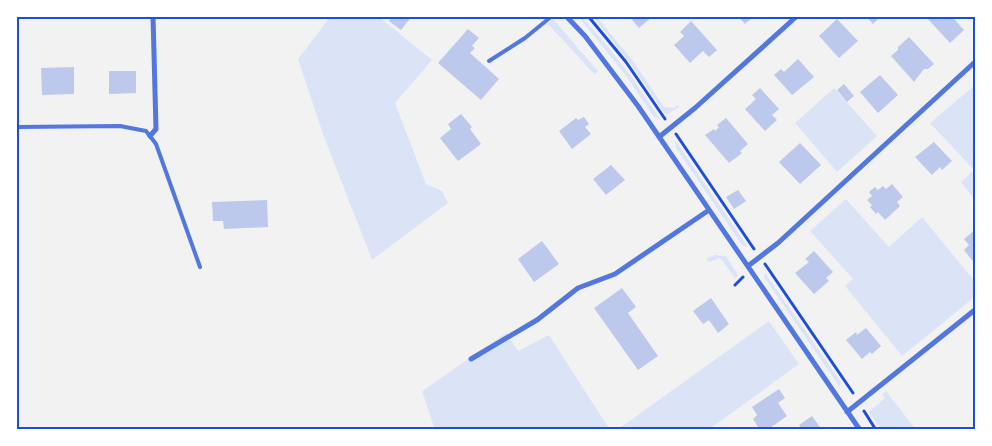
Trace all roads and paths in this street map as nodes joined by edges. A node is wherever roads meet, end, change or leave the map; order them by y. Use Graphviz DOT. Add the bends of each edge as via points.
graph roads {
  1 [pos="153,16"];
  2 [pos="552,16"];
  3 [pos="566,16"];
  4 [pos="588,16"];
  5 [pos="797,16"];
  6 [pos="489,61"];
  7 [pos="976,61"];
  8 [pos="16,127"];
  9 [pos="671,128"];
  10 [pos="150,136"];
  11 [pos="659,137"];
  12 [pos="709,210"];
  13 [pos="760,257"];
  14 [pos="748,266"];
  15 [pos="200,267"];
  16 [pos="744,277"];
  17 [pos="734,285"];
  18 [pos="976,309"];
  19 [pos="471,358"];
  20 [pos="859,402"];
  21 [pos="848,412"];
  22 [pos="860,430"];
  23 [pos="876,430"];
  1 -- 10 [label="street" via="156,129"];
  2 -- 6 [label="lane"];
  3 -- 11 [label="street" via="585,36"];
  4 -- 9 [label="path" via="626,62"];
  5 -- 9 [label="street"];
  7 -- 13 [label="street"];
  8 -- 10 [label="lane" via="120,126 146,131"];
  9 -- 11 [label="street"];
  9 -- 13 [label="path"];
  10 -- 15 [label="lane" via="156,144"];
  11 -- 12 [label="street"];
  12 -- 14 [label="street"];
  12 -- 19 [label="street" via="615,274 578,288 537,320"];
  13 -- 14 [label="street"];
  13 -- 20 [label="path"];
  14 -- 21 [label="street"];
  16 -- 17 [label="path"];
  18 -- 20 [label="street"];
  20 -- 21 [label="street"];
  20 -- 23 [label="path"];
  21 -- 22 [label="street"];
}
